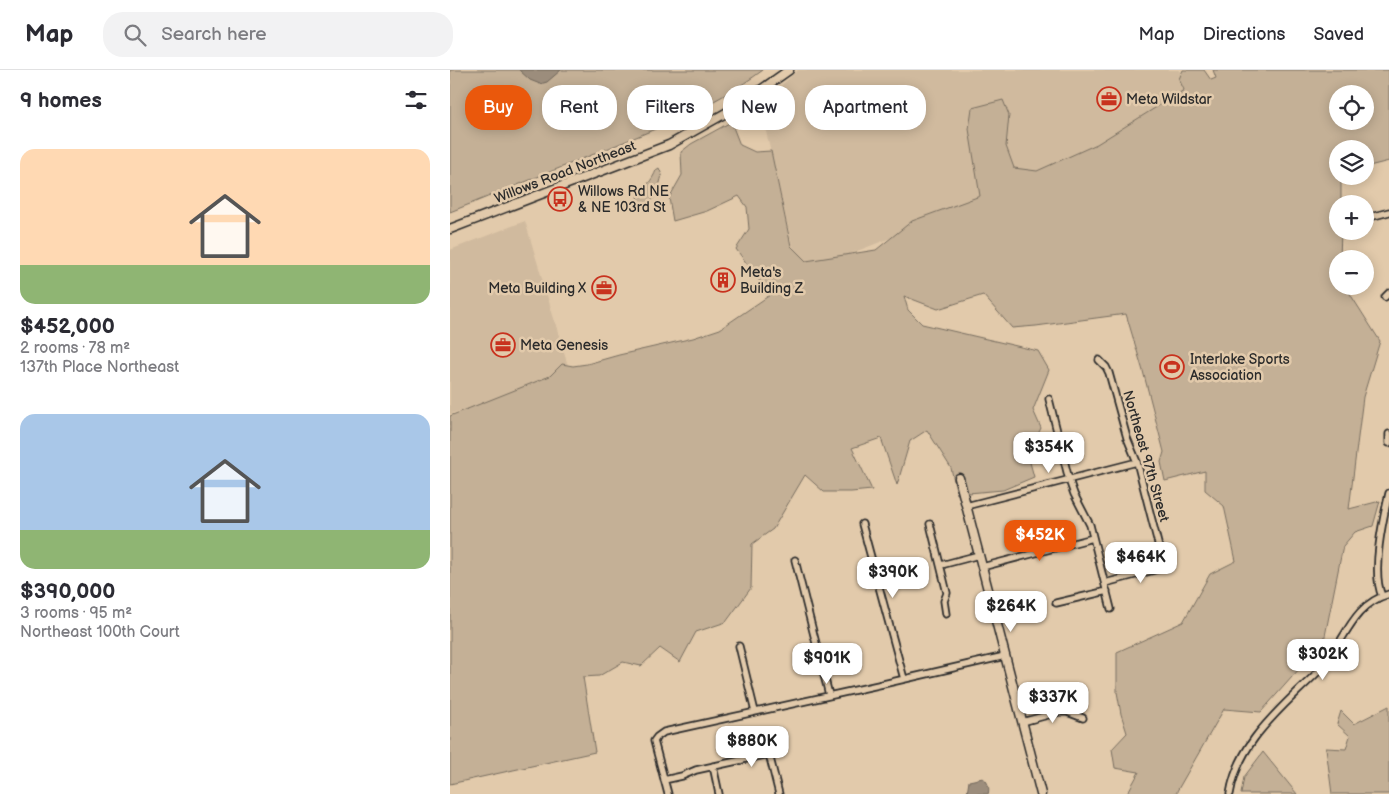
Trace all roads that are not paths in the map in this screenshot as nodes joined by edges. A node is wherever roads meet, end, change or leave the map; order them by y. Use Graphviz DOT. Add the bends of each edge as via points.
graph roads {
  1 [pos="789,70"];
  2 [pos="1389,212"];
  3 [pos="1374,216"];
  4 [pos="450,229"];
  5 [pos="1099,360"];
  6 [pos="1049,399"];
  7 [pos="1389,434"];
  8 [pos="1389,443"];
  9 [pos="1137,462"];
  10 [pos="959,478"];
  11 [pos="1069,480"];
  12 [pos="1389,493"];
  13 [pos="966,506"];
  14 [pos="862,524"];
  15 [pos="930,524"];
  16 [pos="1093,538"];
  17 [pos="979,556"];
  18 [pos="795,560"];
  19 [pos="941,565"];
  20 [pos="982,566"];
  21 [pos="1104,583"];
  22 [pos="1107,591"];
  23 [pos="1386,595"];
  24 [pos="1056,603"];
  25 [pos="1111,609"];
  26 [pos="946,614"];
  27 [pos="739,646"];
  28 [pos="1005,656"];
  29 [pos="904,679"];
  30 [pos="829,695"];
  31 [pos="755,712"];
  32 [pos="1084,718"];
  33 [pos="1022,722"];
  34 [pos="712,766"];
  35 [pos="664,780"];
  36 [pos="668,794"];
  37 [pos="719,794"];
  38 [pos="779,794"];
  39 [pos="1041,794"];
  40 [pos="1230,794"];
  1 -- 4 [label="main road, Willows Road Northeast" via="724,114 664,147"];
  2 -- 3 [label="street"];
  5 -- 9 [label="street, Northeast 97th Street" via="1109,373 1126,438"];
  6 -- 11 [label="street"];
  7 -- 8 [label="street"];
  9 -- 11 [label="street"];
  9 -- 21 [label="street, Northeast 97th Street" via="1163,563 1158,569"];
  10 -- 13 [label="main road"];
  11 -- 13 [label="street"];
  11 -- 16 [label="street"];
  12 -- 23 [label="street" via="1377,577 1379,589"];
  13 -- 17 [label="main road"];
  14 -- 29 [label="street"];
  15 -- 19 [label="street"];
  16 -- 20 [label="street"];
  16 -- 21 [label="street"];
  17 -- 19 [label="street"];
  17 -- 20 [label="main road"];
  18 -- 30 [label="street"];
  19 -- 26 [label="street" via="947,593 944,601"];
  20 -- 28 [label="main road"];
  21 -- 22 [label="street"];
  22 -- 24 [label="street"];
  22 -- 25 [label="street"];
  23 -- 40 [label="street" via="1357,614 1318,672 1262,726 1244,753"];
  27 -- 31 [label="street"];
  28 -- 29 [label="street"];
  28 -- 33 [label="main road"];
  29 -- 30 [label="street"];
  30 -- 31 [label="street"];
  31 -- 35 [label="street" via="657,736 654,741"];
  32 -- 33 [label="street" via="1059,712"];
  33 -- 39 [label="main road"];
  34 -- 35 [label="street"];
  34 -- 37 [label="street"];
  34 -- 38 [label="street" via="769,754"];
  35 -- 36 [label="street"];
}
